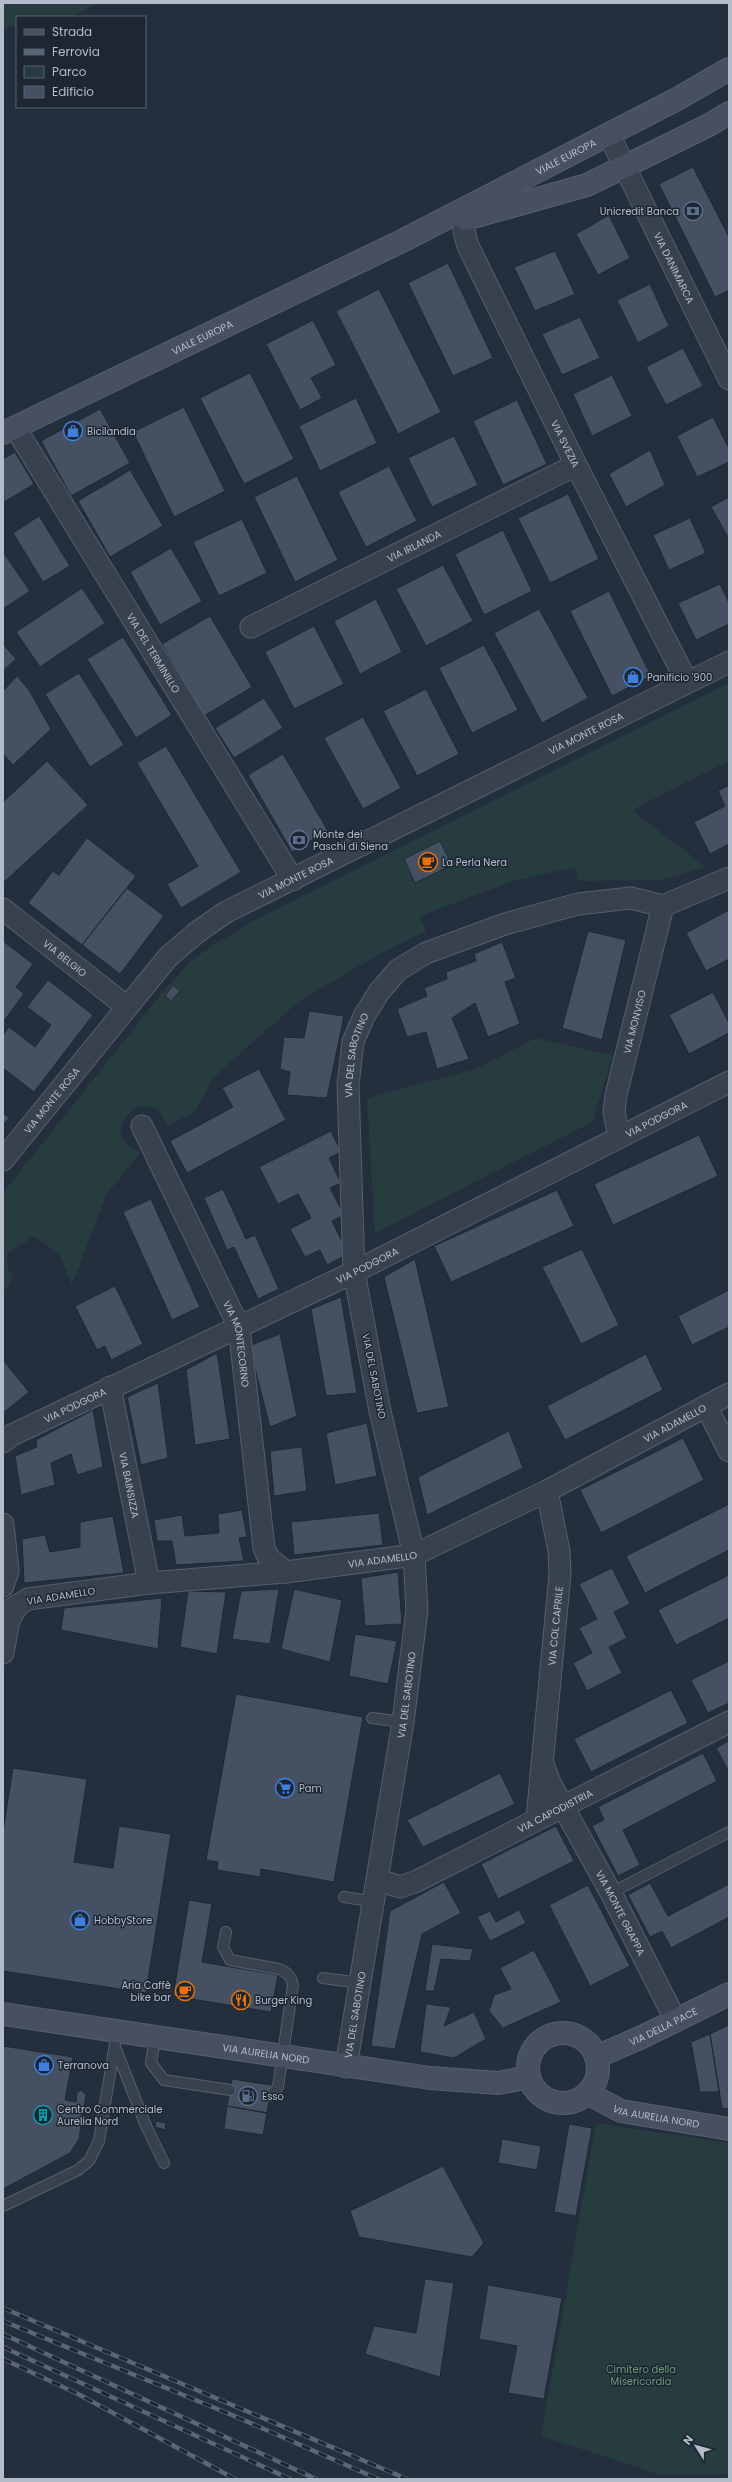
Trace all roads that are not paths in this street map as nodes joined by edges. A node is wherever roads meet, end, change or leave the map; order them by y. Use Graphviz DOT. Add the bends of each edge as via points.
graph roads {
  1 [pos="729,69"];
  2 [pos="729,113"];
  3 [pos="609,135"];
  4 [pos="625,168"];
  5 [pos="469,212"];
  6 [pos="729,379"];
  7 [pos="9,430"];
  8 [pos="576,465"];
  9 [pos="251,627"];
  10 [pos="729,662"];
  11 [pos="687,682"];
  12 [pos="729,878"];
  13 [pos="293,880"];
  14 [pos="663,906"];
  15 [pos="3,909"];
  16 [pos="127,1007"];
  17 [pos="729,1082"];
  18 [pos="142,1126"];
  19 [pos="619,1137"];
  20 [pos="3,1160"];
  21 [pos="354,1272"];
  22 [pos="239,1327"];
  23 [pos="110,1387"];
  24 [pos="729,1394"];
  25 [pos="706,1406"];
  26 [pos="3,1442"];
  27 [pos="729,1451"];
  28 [pos="547,1491"];
  29 [pos="3,1524"];
  30 [pos="414,1555"];
  31 [pos="286,1572"];
  32 [pos="6,1578"];
  33 [pos="149,1583"];
  34 [pos="16,1606"];
  35 [pos="3,1653"];
  36 [pos="372,1718"];
  37 [pos="404,1722"];
  38 [pos="729,1722"];
  39 [pos="542,1760"];
  40 [pos="562,1806"];
  41 [pos="537,1818"];
  42 [pos="729,1832"];
  43 [pos="379,1880"];
  44 [pos="611,1893"];
  45 [pos="344,1897"];
  46 [pos="375,1902"];
  47 [pos="226,1932"];
  48 [pos="323,1978"];
  49 [pos="361,1983"];
  50 [pos="729,1994"];
  51 [pos="3,2014"];
  52 [pos="676,2021"];
  53 [pos="155,2037"];
  54 [pos="116,2039"];
  55 [pos="283,2057"];
  56 [pos="596,2057"];
  57 [pos="346,2067"];
  58 [pos="529,2077"];
  59 [pos="230,2090"];
  60 [pos="587,2093"];
  61 [pos="270,2096"];
  62 [pos="729,2129"];
  63 [pos="164,2163"];
  64 [pos="3,2206"];
  1 -- 3 [label="street, VIALE EUROPA"];
  2 -- 4 [label="street, VIALE EUROPA"];
  3 -- 4 [label="street, VIA DANIMARCA"];
  3 -- 5 [label="street, VIALE EUROPA"];
  4 -- 5 [label="street, VIALE EUROPA" via="556,195"];
  4 -- 6 [label="street, VIA DANIMARCA"];
  5 -- 7 [label="street, VIALE EUROPA" via="402,241"];
  5 -- 8 [label="street, VIA SVEZIA" via="463,229 468,246"];
  7 -- 13 [label="street, VIA DEL TERMINILLO"];
  8 -- 9 [label="street, VIA IRLANDA"];
  8 -- 11 [label="street, VIA SVEZIA"];
  10 -- 11 [label="street, VIA MONTE ROSA"];
  11 -- 13 [label="street, VIA MONTE ROSA"];
  12 -- 14 [label="street"];
  13 -- 16 [label="street, VIA MONTE ROSA" via="226,912 196,933 168,957"];
  14 -- 19 [label="street, VIA MONVISO" via="616,1095 615,1122"];
  14 -- 21 [label="street, VIA DEL SABOTINO" via="631,898 578,904 505,924 454,940 426,953 398,970 379,992 364,1016 354,1042 348,1085"];
  15 -- 16 [label="street, VIA BELGIO"];
  16 -- 20 [label="street, VIA MONTE ROSA"];
  17 -- 19 [label="street, VIA PODGORA"];
  18 -- 22 [label="street, VIA MONTECORNO"];
  19 -- 21 [label="street, VIA PODGORA"];
  21 -- 22 [label="street, VIA PODGORA"];
  21 -- 30 [label="street, VIA DEL SABOTINO" via="380,1411"];
  22 -- 23 [label="street, VIA PODGORA"];
  22 -- 31 [label="street, VIA MONTECORNO" via="264,1548 268,1557"];
  23 -- 26 [label="street, VIA PODGORA" via="12,1434"];
  23 -- 33 [label="street, VIA BAINSIZZA"];
  24 -- 25 [label="street, VIA ADAMELLO"];
  25 -- 27 [label="street"];
  25 -- 28 [label="street, VIA ADAMELLO"];
  28 -- 30 [label="street, VIA ADAMELLO"];
  28 -- 39 [label="street, VIA COL CAPRILE" via="559,1551 560,1574"];
  29 -- 32 [label="street"];
  30 -- 31 [label="street, VIA ADAMELLO"];
  30 -- 37 [label="street, VIA DEL SABOTINO" via="416,1629"];
  31 -- 33 [label="street, VIA ADAMELLO"];
  32 -- 34 [label="street" via="16,1593"];
  33 -- 34 [label="street, VIA ADAMELLO"];
  34 -- 35 [label="street" via="9,1620"];
  36 -- 37 [label="lane"];
  37 -- 43 [label="street, VIA DEL SABOTINO"];
  38 -- 40 [label="street, VIA CAPODISTRIA"];
  39 -- 40 [label="street, VIA COL CAPRILE"];
  39 -- 41 [label="street, VIA COL CAPRILE"];
  40 -- 41 [label="street, VIA CAPODISTRIA"];
  40 -- 44 [label="street, VIA MONTE GRAPPA"];
  41 -- 43 [label="street, VIA CAPODISTRIA" via="417,1881 400,1887"];
  42 -- 44 [label="lane"];
  43 -- 46 [label="street, VIA DEL SABOTINO"];
  44 -- 52 [label="street, VIA MONTE GRAPPA"];
  45 -- 46 [label="lane"];
  46 -- 49 [label="street, VIA DEL SABOTINO"];
  47 -- 55 [label="lane" via="223,1947 230,1960 279,1969 292,1980"];
  48 -- 49 [label="lane"];
  49 -- 57 [label="street, VIA DEL SABOTINO"];
  50 -- 52 [label="street, VIA DELLA PACE"];
  51 -- 54 [label="street, VIA AURELIA NORD"];
  52 -- 56 [label="street, VIA DELLA PACE"];
  53 -- 54 [label="street, VIA AURELIA NORD"];
  53 -- 55 [label="street, VIA AURELIA NORD"];
  53 -- 59 [label="lane" via="151,2062 164,2080"];
  54 -- 63 [label="lane" via="146,2126"];
  54 -- 64 [label="lane" via="97,2148 84,2166"];
  55 -- 57 [label="street, VIA AURELIA NORD"];
  55 -- 61 [label="lane" via="278,2087"];
  56 -- 58 [label="street" via="584,2040 574,2035 554,2034 544,2039 530,2056"];
  56 -- 60 [label="street" via="597,2076"];
  57 -- 58 [label="street, VIA AURELIA NORD" via="463,2082 499,2083"];
  58 -- 60 [label="street" via="533,2086 549,2100 569,2102"];
  60 -- 62 [label="street, VIA AURELIA NORD" via="621,2111"];
}
